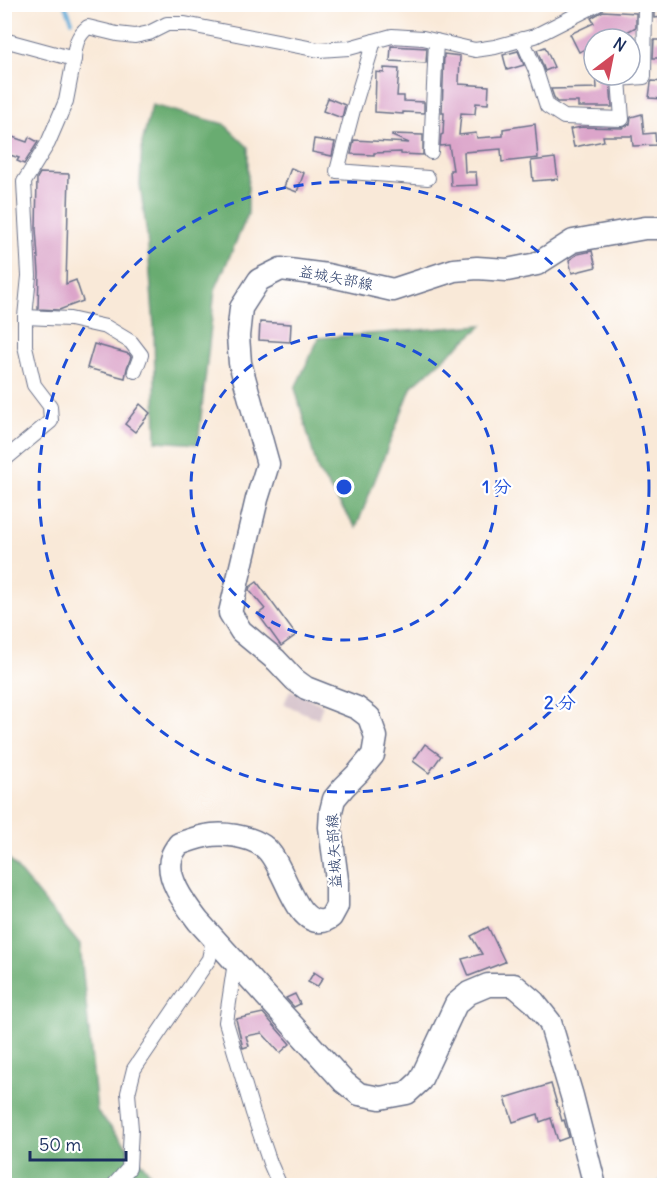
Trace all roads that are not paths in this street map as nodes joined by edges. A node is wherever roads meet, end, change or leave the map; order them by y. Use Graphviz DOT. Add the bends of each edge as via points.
graph roads {
  1 [pos="598,4"];
  2 [pos="645,4"];
  3 [pos="522,39"];
  4 [pos="4,40"];
  5 [pos="374,41"];
  6 [pos="436,41"];
  7 [pos="74,59"];
  8 [pos="431,152"];
  9 [pos="428,178"];
  10 [pos="664,228"];
  11 [pos="24,317"];
  12 [pos="135,371"];
  13 [pos="4,460"];
  14 [pos="213,939"];
  15 [pos="235,962"];
  16 [pos="113,1185"];
  17 [pos="280,1185"];
  18 [pos="595,1185"];
  1 -- 3 [label="street"];
  2 -- 3 [label="street" via="644,77 619,79 622,118 564,117 547,106"];
  3 -- 6 [label="street" via="475,50"];
  4 -- 7 [label="street"];
  5 -- 6 [label="street" via="392,36"];
  5 -- 7 [label="street" via="319,50 185,24 167,24 135,36 88,27 75,43"];
  5 -- 9 [label="street" via="337,171"];
  6 -- 8 [label="street"];
  7 -- 11 [label="street" via="66,102 48,143 24,182 29,276"];
  10 -- 14 [label="main road, 益城矢部線" via="573,241 537,264 507,270 454,270 393,290 327,274 281,269 259,280 241,308 240,363 268,464 230,613 241,631 295,680 369,717 376,737 373,755 334,799 331,811 337,886 337,906 332,917 312,920 301,911 276,859 248,838 207,835 179,844 171,858 171,876 183,900"];
  11 -- 12 [label="street" via="70,319 106,327 131,342 141,355"];
  11 -- 13 [label="street" via="25,346 34,386 50,406 51,421"];
  14 -- 15 [label="main road, 益城矢部線"];
  14 -- 16 [label="street" via="209,959 134,1069 128,1093 129,1167"];
  15 -- 17 [label="street" via="226,1022"];
  15 -- 18 [label="main road, 益城矢部線" via="344,1082 358,1094 380,1098 407,1093 420,1081 456,1004 469,993 488,985 514,986 550,1022"];
}
